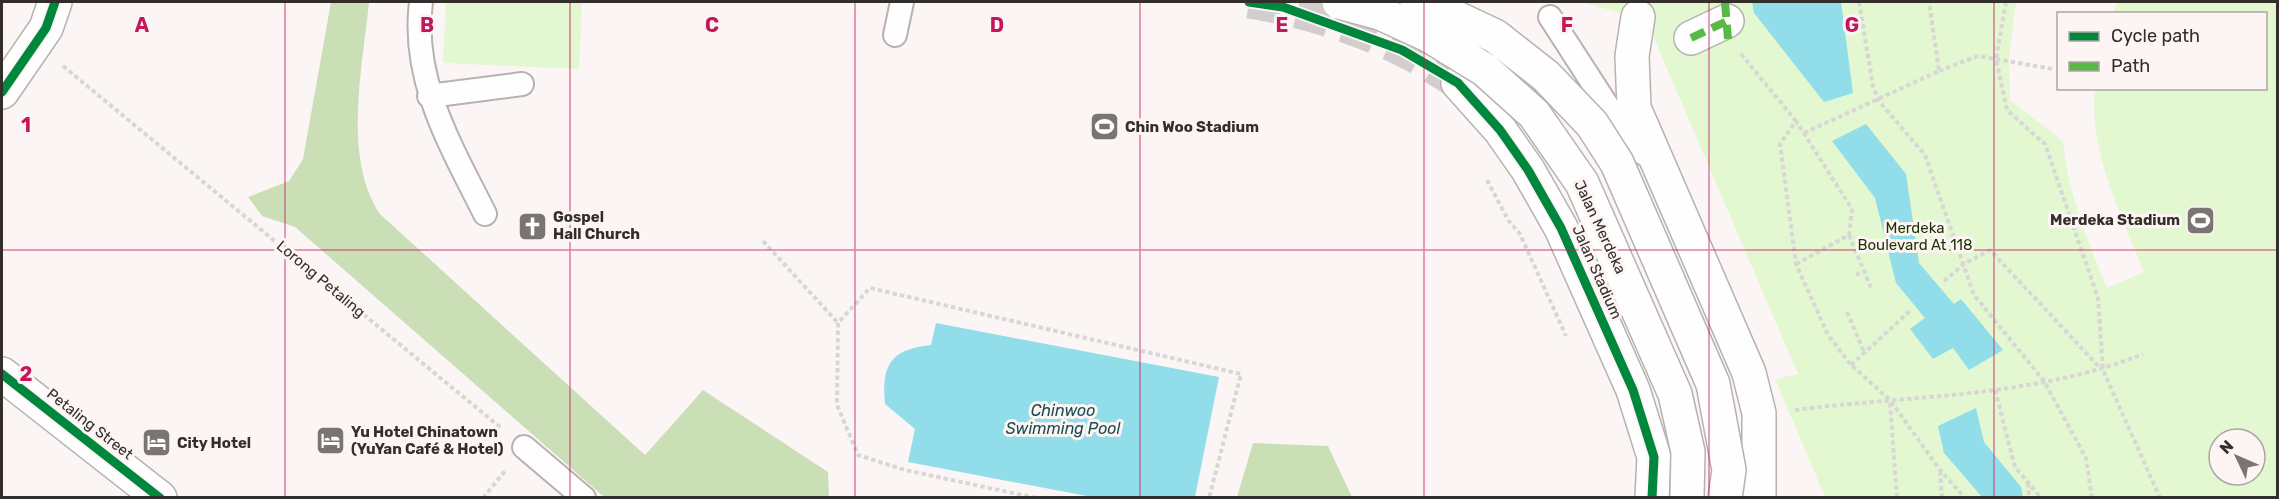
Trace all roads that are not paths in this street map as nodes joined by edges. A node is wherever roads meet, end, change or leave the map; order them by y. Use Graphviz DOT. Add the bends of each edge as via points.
graph roads {
  1 [pos="55,2"];
  2 [pos="421,2"];
  3 [pos="902,2"];
  4 [pos="1339,2"];
  5 [pos="1417,2"];
  6 [pos="1550,17"];
  7 [pos="1638,17"];
  8 [pos="1727,20"];
  9 [pos="895,35"];
  10 [pos="1691,38"];
  11 [pos="1458,83"];
  12 [pos="522,84"];
  13 [pos="2,92"];
  14 [pos="429,96"];
  15 [pos="1663,177"];
  16 [pos="485,214"];
  17 [pos="2,374"];
  18 [pos="525,447"];
  19 [pos="160,498"];
  20 [pos="584,498"];
  21 [pos="1652,498"];
  22 [pos="1687,498"];
  23 [pos="1725,498"];
  24 [pos="1759,498"];
  1 -- 13 [label="street" via="46,28"];
  2 -- 14 [label="lane" via="423,70"];
  3 -- 9 [label="lane"];
  4 -- 22 [label="street, Jalan Merdeka, bridge" via="1380,13 1428,35 1485,70 1534,114 1582,183 1675,394 1688,452"];
  5 -- 23 [label="street, bridge" via="1430,4 1495,36 1546,76 1592,124 1617,163 1713,384 1729,470"];
  6 -- 15 [label="lane" via="1614,116"];
  7 -- 15 [label="street" via="1632,56 1634,108"];
  8 -- 10 [label="street"];
  11 -- 21 [label="street, Jalan Stadium" via="1500,130 1561,228 1633,390 1654,458"];
  12 -- 14 [label="lane"];
  14 -- 16 [label="lane" via="437,121"];
  15 -- 24 [label="street" via="1749,373 1759,413"];
  17 -- 19 [label="street, Petaling Street"];
  18 -- 20 [label="lane"];
}
